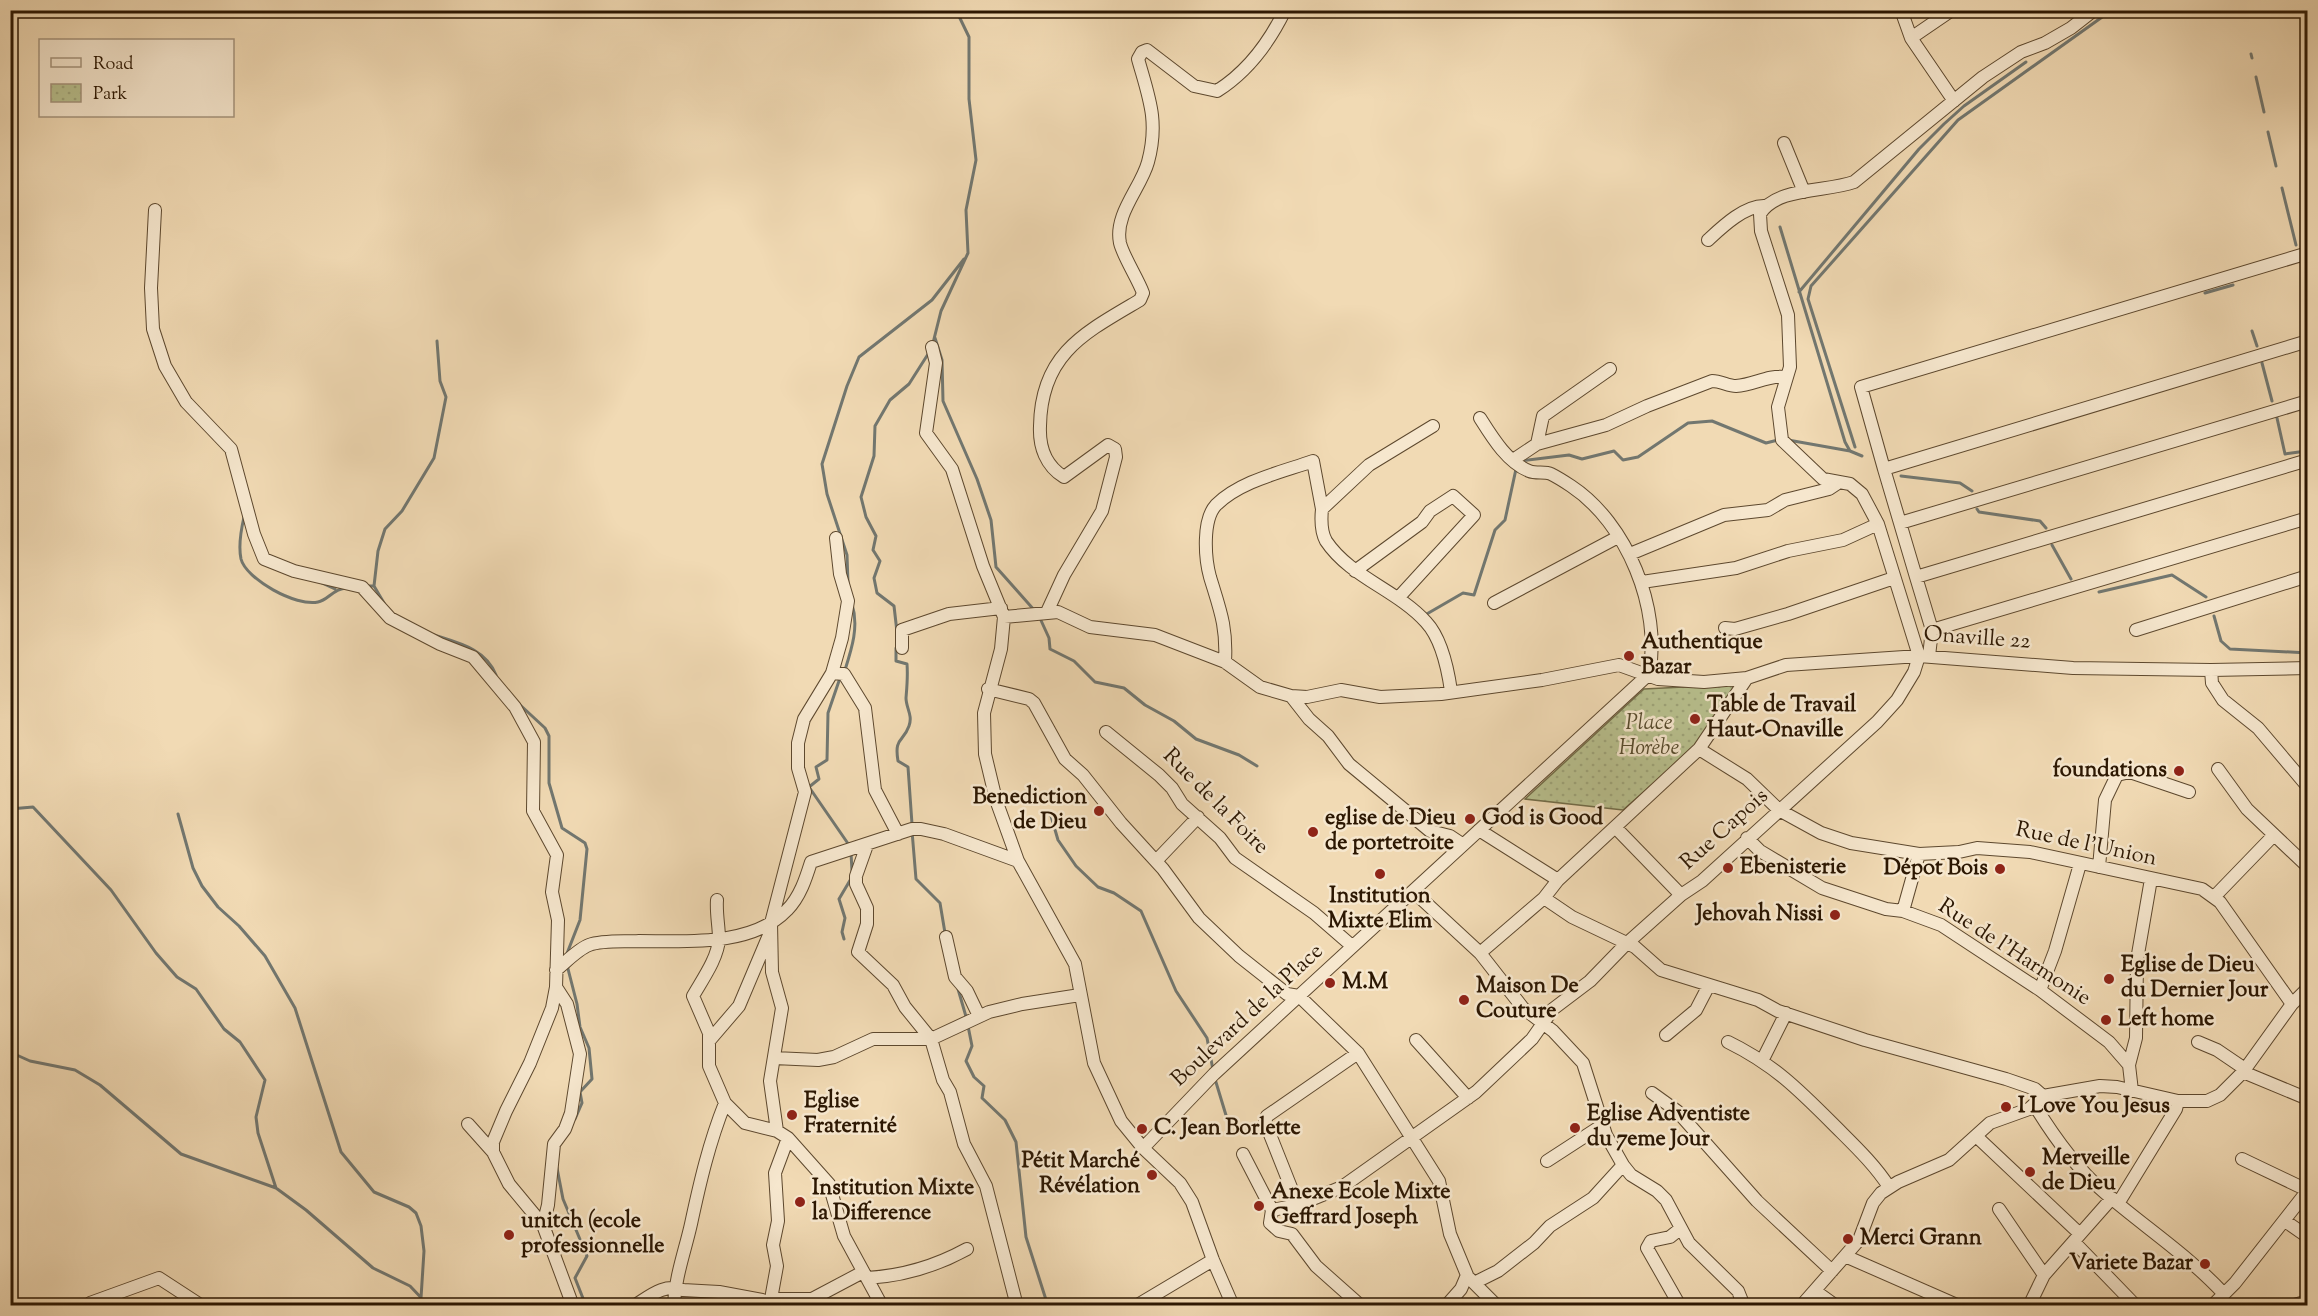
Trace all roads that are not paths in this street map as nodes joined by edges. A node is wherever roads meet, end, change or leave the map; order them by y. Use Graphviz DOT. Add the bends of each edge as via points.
graph roads {
  1 [pos="1285,10"];
  2 [pos="1901,10"];
  3 [pos="1952,10"];
  4 [pos="2094,10"];
  5 [pos="1911,38"];
  6 [pos="1954,101"];
  7 [pos="1784,143"];
  8 [pos="1804,192"];
  9 [pos="1765,206"];
  10 [pos="155,210"];
  11 [pos="1708,240"];
  12 [pos="2307,253"];
  13 [pos="2307,341"];
  14 [pos="932,347"];
  15 [pos="1610,369"];
  16 [pos="1785,377"];
  17 [pos="2307,401"];
  18 [pos="1480,418"];
  19 [pos="1433,426"];
  20 [pos="1537,444"];
  21 [pos="1513,460"];
  22 [pos="2307,460"];
  23 [pos="1884,469"];
  24 [pos="1838,483"];
  25 [pos="1322,509"];
  26 [pos="2307,518"];
  27 [pos="1900,523"];
  28 [pos="1878,524"];
  29 [pos="1618,537"];
  30 [pos="836,538"];
  31 [pos="1630,554"];
  32 [pos="1355,571"];
  33 [pos="2307,576"];
  34 [pos="1916,577"];
  35 [pos="1894,578"];
  36 [pos="1642,582"];
  37 [pos="1399,597"];
  38 [pos="1494,603"];
  39 [pos="1002,612"];
  40 [pos="1047,612"];
  41 [pos="1725,628"];
  42 [pos="1932,630"];
  43 [pos="2136,630"];
  44 [pos="902,648"];
  45 [pos="1924,656"];
  46 [pos="1225,663"];
  47 [pos="2294,668"];
  48 [pos="2307,668"];
  49 [pos="2211,670"];
  50 [pos="832,673"];
  51 [pos="2307,673"];
  52 [pos="1648,674"];
  53 [pos="1748,678"];
  54 [pos="988,689"];
  55 [pos="1450,691"];
  56 [pos="1291,696"];
  57 [pos="1106,732"];
  58 [pos="1699,748"];
  59 [pos="2218,769"];
  60 [pos="2307,787"];
  61 [pos="2189,792"];
  62 [pos="1779,810"];
  63 [pos="1198,817"];
  64 [pos="1615,827"];
  65 [pos="1479,830"];
  66 [pos="898,834"];
  67 [pos="2273,836"];
  68 [pos="1747,838"];
  69 [pos="1462,844"];
  70 [pos="867,845"];
  71 [pos="1919,854"];
  72 [pos="1018,861"];
  73 [pos="1156,861"];
  74 [pos="2080,864"];
  75 [pos="2099,867"];
  76 [pos="2307,867"];
  77 [pos="2151,879"];
  78 [pos="1558,880"];
  79 [pos="1413,891"];
  80 [pos="1681,895"];
  81 [pos="2215,896"];
  82 [pos="1544,898"];
  83 [pos="717,900"];
  84 [pos="1903,911"];
  85 [pos="771,927"];
  86 [pos="946,937"];
  87 [pos="719,939"];
  88 [pos="1625,945"];
  89 [pos="1352,946"];
  90 [pos="1480,953"];
  91 [pos="556,970"];
  92 [pos="1709,986"];
  93 [pos="556,987"];
  94 [pos="2307,988"];
  95 [pos="2040,990"];
  96 [pos="1080,995"];
  97 [pos="1299,996"];
  98 [pos="2292,1004"];
  99 [pos="1786,1013"];
  100 [pos="979,1016"];
  101 [pos="1544,1023"];
  102 [pos="1666,1035"];
  103 [pos="931,1040"];
  104 [pos="1416,1040"];
  105 [pos="708,1042"];
  106 [pos="1728,1042"];
  107 [pos="2198,1042"];
  108 [pos="1358,1053"];
  109 [pos="774,1058"];
  110 [pos="1763,1059"];
  111 [pos="2129,1065"];
  112 [pos="2244,1070"];
  113 [pos="2132,1091"];
  114 [pos="1652,1093"];
  115 [pos="1468,1098"];
  116 [pos="2307,1099"];
  117 [pos="2039,1101"];
  118 [pos="2178,1101"];
  119 [pos="725,1103"];
  120 [pos="468,1124"];
  121 [pos="1604,1124"];
  122 [pos="777,1131"];
  123 [pos="1412,1136"];
  124 [pos="1976,1136"];
  125 [pos="788,1138"];
  126 [pos="1143,1148"];
  127 [pos="493,1152"];
  128 [pos="1243,1154"];
  129 [pos="2242,1159"];
  130 [pos="1547,1161"];
  131 [pos="1623,1165"];
  132 [pos="1889,1187"];
  133 [pos="2307,1190"];
  134 [pos="2115,1200"];
  135 [pos="1298,1205"];
  136 [pos="1999,1209"];
  137 [pos="1272,1210"];
  138 [pos="2285,1221"];
  139 [pos="543,1225"];
  140 [pos="1680,1229"];
  141 [pos="2307,1237"];
  142 [pos="2077,1238"];
  143 [pos="967,1249"];
  144 [pos="1845,1257"];
  145 [pos="1213,1260"];
  146 [pos="1833,1271"];
  147 [pos="865,1275"];
  148 [pos="2044,1275"];
  149 [pos="1470,1279"];
  150 [pos="675,1287"];
  151 [pos="1815,1291"];
  152 [pos="2224,1294"];
  153 [pos="107,1301"];
  154 [pos="2307,1301"];
  155 [pos="90,1303"];
  156 [pos="766,1303"];
  157 [pos="202,1305"];
  158 [pos="573,1305"];
  159 [pos="634,1305"];
  160 [pos="674,1305"];
  161 [pos="882,1305"];
  162 [pos="1017,1305"];
  163 [pos="1136,1305"];
  164 [pos="1233,1305"];
  165 [pos="1361,1305"];
  166 [pos="1446,1305"];
  167 [pos="1497,1305"];
  168 [pos="1680,1305"];
  169 [pos="1744,1305"];
  170 [pos="1801,1305"];
  171 [pos="1836,1305"];
  172 [pos="1959,1305"];
  173 [pos="2029,1305"];
  174 [pos="2136,1305"];
  175 [pos="2212,1305"];
  176 [pos="2291,1305"];
  1 -- 40 [label="street" via="1273,34 1238,78 1216,91 1194,86 1147,51 1138,59 1155,118 1148,165 1125,210 1120,244 1143,293 1140,300 1090,330 1054,365 1042,393 1040,417 1045,457 1053,470 1064,477 1107,445 1115,449 1116,458 1102,511"];
  2 -- 5 [label="street"];
  3 -- 5 [label="street"];
  4 -- 6 [label="street" via="2045,43 2021,52"];
  5 -- 6 [label="street"];
  6 -- 8 [label="street" via="1854,182 1837,189"];
  7 -- 8 [label="street"];
  8 -- 9 [label="street" via="1774,199"];
  9 -- 11 [label="street" via="1741,214"];
  9 -- 16 [label="street" via="1760,214 1761,231 1788,315 1790,367"];
  10 -- 91 [label="street" via="153,329 165,366 186,402 231,449 264,559 294,571 362,587 390,618 473,657 524,721 534,742 533,811 557,855 552,892 558,920"];
  12 -- 23 [label="street" via="1861,387"];
  13 -- 23 [label="street"];
  14 -- 39 [label="street" via="936,363 926,433 952,469"];
  15 -- 20 [label="street" via="1543,416"];
  16 -- 20 [label="street" via="1773,375 1736,386 1712,381 1606,425"];
  16 -- 24 [label="street" via="1778,406 1782,440 1823,479"];
  17 -- 27 [label="street"];
  18 -- 21 [label="street" via="1495,442"];
  19 -- 25 [label="street" via="1369,465"];
  20 -- 21 [label="street"];
  21 -- 29 [label="street" via="1527,471 1550,473 1571,486"];
  22 -- 34 [label="street"];
  23 -- 27 [label="street"];
  24 -- 28 [label="street" via="1850,484 1862,494"];
  24 -- 31 [label="street" via="1785,500 1768,510 1724,515"];
  25 -- 32 [label="street" via="1326,540"];
  25 -- 46 [label="street" via="1313,461 1238,490 1215,506 1206,535 1209,574 1224,618"];
  26 -- 42 [label="street"];
  27 -- 34 [label="street"];
  28 -- 35 [label="street"];
  28 -- 36 [label="street" via="1843,540 1788,551 1736,568"];
  29 -- 31 [label="street"];
  29 -- 38 [label="street"];
  30 -- 50 [label="street" via="848,601"];
  31 -- 36 [label="street"];
  32 -- 37 [label="street"];
  32 -- 37 [label="street" via="1453,496 1473,515"];
  33 -- 43 [label="street"];
  34 -- 42 [label="street"];
  35 -- 41 [label="street" via="1788,614 1735,629"];
  35 -- 45 [label="street"];
  36 -- 52 [label="street" via="1652,655"];
  37 -- 55 [label="street" via="1436,636"];
  39 -- 40 [label="street"];
  39 -- 44 [label="street" via="949,614 902,630"];
  39 -- 54 [label="street" via="1001,649"];
  40 -- 46 [label="street, Onaville 22" via="1058,612 1090,627 1155,636"];
  42 -- 45 [label="street, Rue Capois"];
  45 -- 49 [label="street, Onaville 22" via="2073,668"];
  45 -- 53 [label="street, Onaville 22" via="1786,665"];
  45 -- 62 [label="street, Rue Capois" via="1897,700 1877,723"];
  46 -- 56 [label="street, Onaville 22" via="1260,687"];
  47 -- 48 [label="street, Onaville 22"];
  47 -- 49 [label="street, Onaville 22"];
  47 -- 51 [label="street"];
  49 -- 60 [label="street" via="2212,683 2223,700 2258,728"];
  50 -- 66 [label="street" via="844,674 865,708 875,790"];
  50 -- 85 [label="street" via="804,719 798,743 798,768 805,792"];
  52 -- 53 [label="street, Onaville 22" via="1658,679 1704,682"];
  52 -- 55 [label="street, Onaville 22" via="1619,665 1542,680"];
  52 -- 65 [label="street, Boulevard de la Place"];
  53 -- 58 [label="street"];
  54 -- 72 [label="street" via="985,754 996,800"];
  54 -- 73 [label="street" via="1034,703 1065,759"];
  55 -- 56 [label="street, Onaville 22" via="1380,697 1341,690"];
  56 -- 69 [label="street" via="1349,764 1430,831"];
  57 -- 63 [label="street, Rue de la Foire" via="1159,775"];
  58 -- 62 [label="street, Rue de l'Union" via="1747,779"];
  58 -- 64 [label="street"];
  59 -- 67 [label="street"];
  61 -- 75 [label="street" via="2130,772 2117,775 2105,800"];
  62 -- 68 [label="street, Rue Capois"];
  62 -- 71 [label="street, Rue de l'Union" via="1821,833 1851,843"];
  63 -- 73 [label="street"];
  63 -- 89 [label="street, Rue de la Foire" via="1235,858 1314,912"];
  64 -- 78 [label="street"];
  64 -- 80 [label="street"];
  65 -- 69 [label="street, Boulevard de la Place"];
  65 -- 78 [label="street"];
  66 -- 70 [label="street"];
  66 -- 72 [label="street" via="921,829 944,834"];
  67 -- 76 [label="street"];
  67 -- 81 [label="street"];
  68 -- 80 [label="street, Rue Capois" via="1702,881"];
  68 -- 84 [label="street, Rue de l'Harmonie" via="1760,851 1822,888"];
  69 -- 79 [label="street, Boulevard de la Place"];
  70 -- 85 [label="street" via="811,862 803,886"];
  70 -- 103 [label="street" via="856,876 867,908 867,924 858,952 893,985"];
  71 -- 74 [label="street, Rue de l'Union" via="2001,848"];
  71 -- 84 [label="street"];
  72 -- 96 [label="street" via="1075,964"];
  73 -- 97 [label="street" via="1199,918 1287,994"];
  74 -- 75 [label="street, Rue de l'Union"];
  74 -- 95 [label="street"];
  75 -- 77 [label="street, Rue de l'Union"];
  77 -- 81 [label="street, Rue de l'Union" via="2202,889"];
  77 -- 111 [label="street" via="2137,960 2136,1038"];
  78 -- 82 [label="street"];
  79 -- 89 [label="street, Boulevard de la Place"];
  79 -- 90 [label="street"];
  80 -- 88 [label="street, Rue Capois"];
  81 -- 98 [label="street"];
  82 -- 88 [label="street"];
  82 -- 90 [label="street"];
  83 -- 87 [label="street" via="715,921"];
  84 -- 95 [label="street, Rue de l'Harmonie" via="1941,925"];
  85 -- 87 [label="street"];
  85 -- 105 [label="street" via="739,1006"];
  85 -- 109 [label="street" via="772,972 782,1008"];
  86 -- 100 [label="street" via="955,977"];
  87 -- 91 [label="street" via="588,945"];
  87 -- 105 [label="street" via="693,996 709,1033"];
  88 -- 92 [label="street" via="1635,948 1661,970"];
  88 -- 101 [label="street, Rue Capois" via="1590,981 1553,1009"];
  89 -- 97 [label="street, Boulevard de la Place"];
  90 -- 101 [label="street" via="1523,1008"];
  91 -- 93 [label="street"];
  92 -- 99 [label="street" via="1758,1000"];
  92 -- 102 [label="street" via="1696,1010"];
  93 -- 127 [label="street" via="552,1008 506,1111"];
  93 -- 139 [label="street" via="567,1004 580,1054 572,1113 554,1143"];
  94 -- 98 [label="street"];
  95 -- 111 [label="street, Rue de l'Harmonie" via="2109,1042"];
  96 -- 100 [label="street"];
  96 -- 126 [label="street" via="1094,1063 1125,1129"];
  97 -- 108 [label="street"];
  97 -- 126 [label="street, Boulevard de la Place" via="1214,1074"];
  98 -- 112 [label="street"];
  99 -- 110 [label="street"];
  99 -- 117 [label="street" via="2035,1089"];
  100 -- 103 [label="street"];
  101 -- 115 [label="street, Rue Capois"];
  101 -- 121 [label="street" via="1583,1063"];
  103 -- 109 [label="street" via="873,1039 834,1057"];
  103 -- 162 [label="street" via="964,1144 986,1186"];
  104 -- 115 [label="street"];
  105 -- 119 [label="street" via="709,1066"];
  106 -- 110 [label="street"];
  107 -- 112 [label="street" via="2217,1050"];
  108 -- 123 [label="street"];
  108 -- 135 [label="street" via="1267,1116 1265,1122"];
  109 -- 122 [label="street" via="770,1096 776,1109"];
  110 -- 132 [label="street" via="1816,1104"];
  111 -- 113 [label="street"];
  112 -- 116 [label="street"];
  112 -- 118 [label="street" via="2220,1095 2207,1101"];
  113 -- 117 [label="street" via="2100,1086"];
  113 -- 118 [label="street"];
  114 -- 146 [label="street" via="1677,1112 1757,1201"];
  115 -- 123 [label="street, Rue Capois"];
  117 -- 124 [label="street" via="1990,1123"];
  117 -- 134 [label="street" via="2072,1158"];
  118 -- 134 [label="street"];
  119 -- 122 [label="street" via="745,1123"];
  119 -- 150 [label="street" via="709,1144"];
  120 -- 127 [label="street"];
  121 -- 130 [label="street"];
  121 -- 131 [label="street"];
  122 -- 125 [label="street"];
  123 -- 135 [label="street, Rue Capois" via="1342,1187"];
  123 -- 149 [label="street" via="1439,1181 1450,1234"];
  124 -- 132 [label="street" via="1949,1160"];
  124 -- 142 [label="street"];
  125 -- 147 [label="street" via="829,1184 839,1223"];
  125 -- 156 [label="street" via="775,1173 778,1212 773,1245 777,1266"];
  126 -- 145 [label="street" via="1186,1192"];
  127 -- 139 [label="street" via="509,1184"];
  128 -- 137 [label="street"];
  129 -- 133 [label="street"];
  131 -- 140 [label="street" via="1666,1200"];
  131 -- 149 [label="street" via="1593,1198 1551,1226 1498,1271"];
  132 -- 144 [label="street" via="1873,1203 1858,1240"];
  133 -- 138 [label="street"];
  134 -- 142 [label="street"];
  134 -- 152 [label="street"];
  135 -- 137 [label="street, Rue Capois"];
  136 -- 148 [label="street"];
  137 -- 165 [label="street" via="1270,1223 1292,1234 1317,1266"];
  138 -- 141 [label="street"];
  138 -- 152 [label="street"];
  139 -- 158 [label="street"];
  140 -- 168 [label="street" via="1670,1237 1651,1241 1647,1248"];
  140 -- 169 [label="street" via="1738,1291"];
  142 -- 148 [label="street"];
  142 -- 174 [label="street"];
  143 -- 147 [label="street" via="934,1265 890,1277"];
  144 -- 146 [label="street"];
  144 -- 172 [label="street"];
  145 -- 163 [label="street"];
  145 -- 164 [label="street"];
  146 -- 151 [label="street"];
  147 -- 156 [label="street" via="812,1299"];
  147 -- 161 [label="street"];
  148 -- 173 [label="street"];
  149 -- 166 [label="street"];
  149 -- 167 [label="street"];
  150 -- 156 [label="street" via="751,1297"];
  150 -- 159 [label="street" via="660,1290"];
  150 -- 160 [label="street"];
  151 -- 170 [label="street"];
  151 -- 171 [label="street"];
  152 -- 175 [label="street"];
  153 -- 155 [label="street"];
  153 -- 157 [label="street" via="159,1278"];
  154 -- 176 [label="street"];
}
